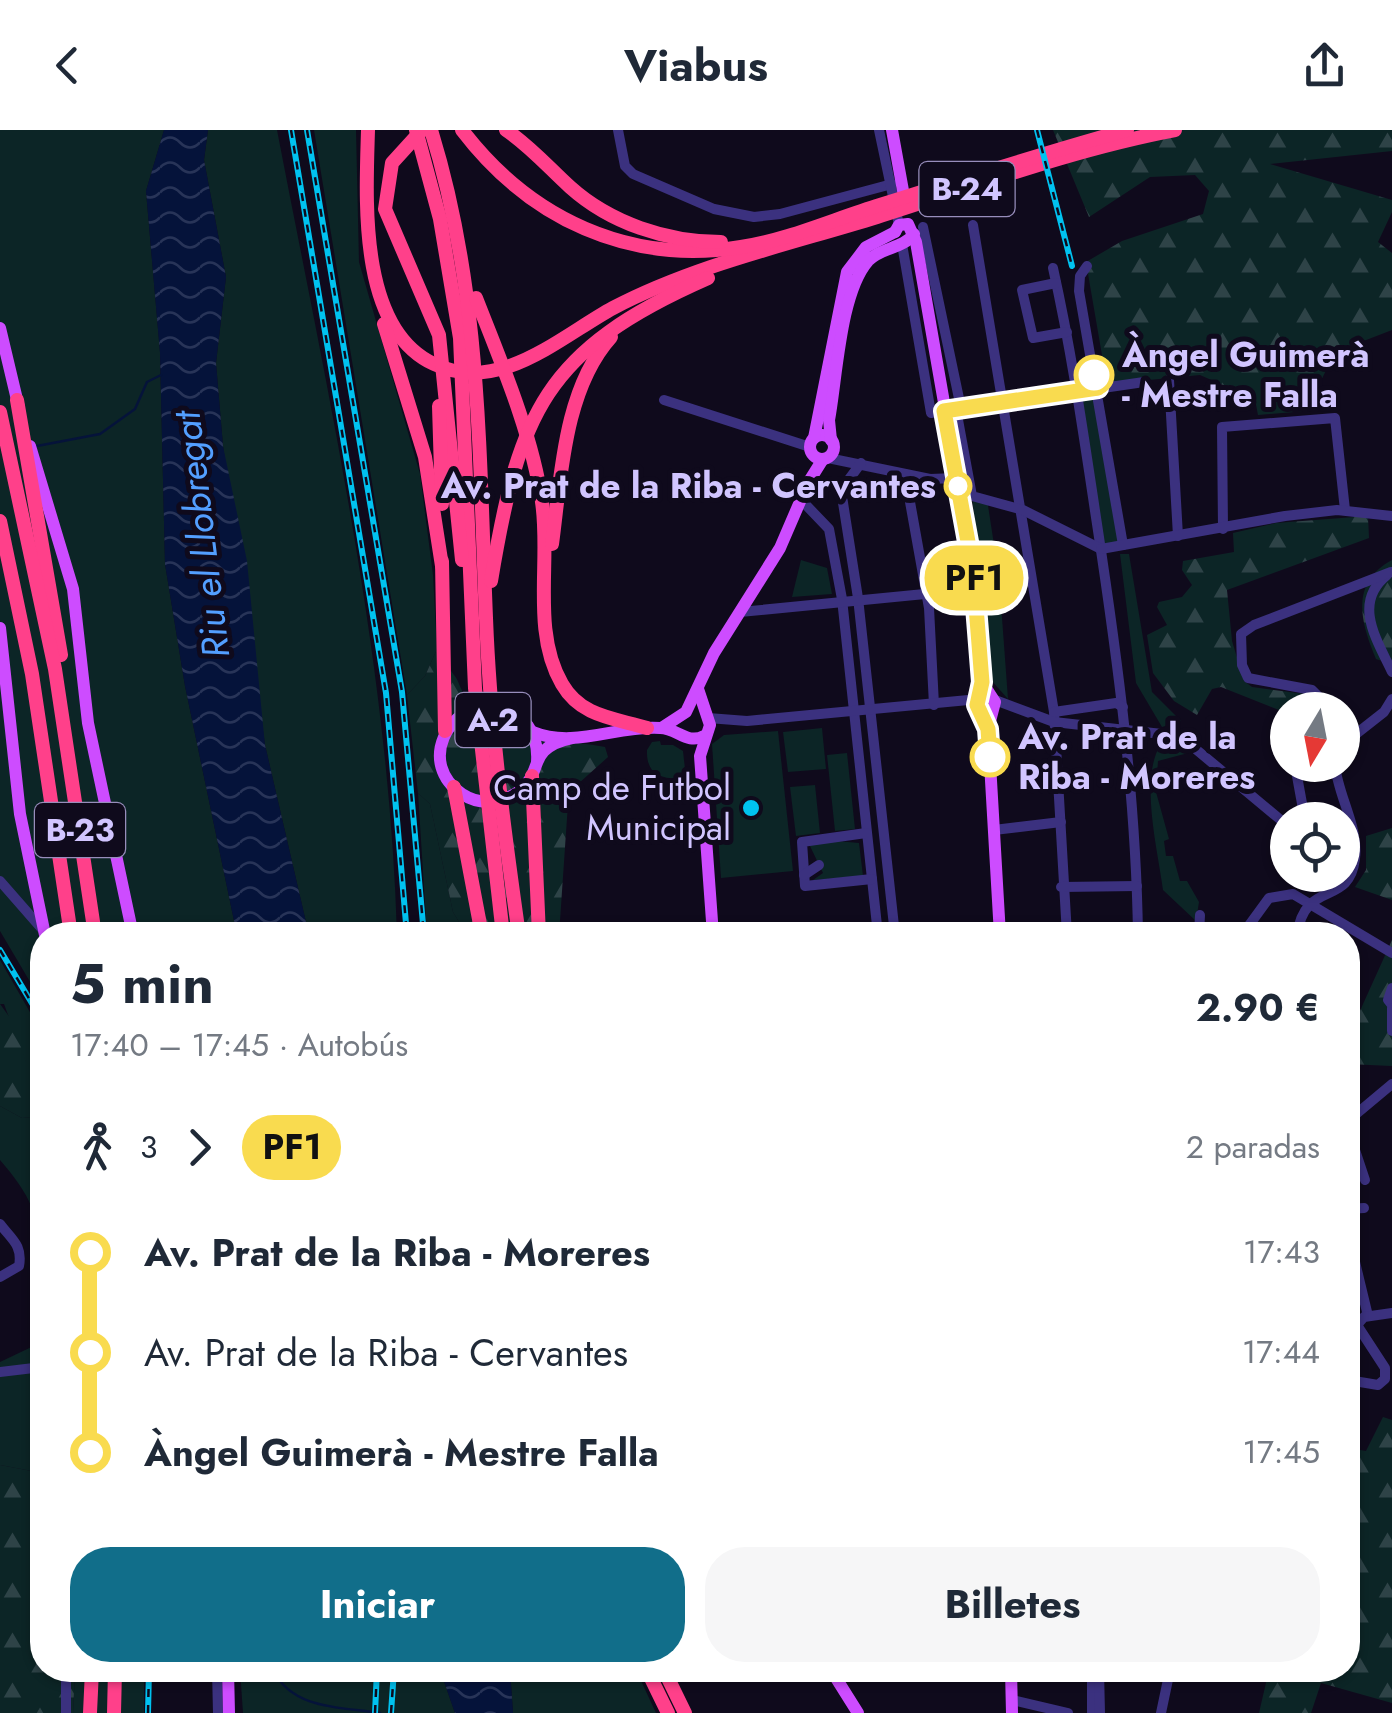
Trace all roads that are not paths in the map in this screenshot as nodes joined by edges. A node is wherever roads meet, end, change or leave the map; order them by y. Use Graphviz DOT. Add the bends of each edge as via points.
graph roads {
  1 [pos="368,130"];
  2 [pos="419,130"];
  3 [pos="432,130"];
  4 [pos="462,130"];
  5 [pos="506,130"];
  6 [pos="618,130"];
  7 [pos="880,130"];
  8 [pos="892,130"];
  9 [pos="1128,130"];
  10 [pos="1175,130"];
  11 [pos="1069,151"];
  12 [pos="368,156"];
  13 [pos="892,184"];
  14 [pos="862,216"];
  15 [pos="820,224"];
  16 [pos="973,224"];
  17 [pos="906,233"];
  18 [pos="867,262"];
  19 [pos="1087,266"];
  20 [pos="1053,268"];
  21 [pos="911,272"];
  22 [pos="466,273"];
  23 [pos="1056,282"];
  24 [pos="669,295"];
  25 [pos="432,320"];
  26 [pos="0,328"];
  27 [pos="1067,332"];
  28 [pos="1169,380"];
  29 [pos="1144,382"];
  30 [pos="1098,388"];
  31 [pos="1076,392"];
  32 [pos="17,400"];
  33 [pos="664,400"];
  34 [pos="1004,402"];
  35 [pos="954,409"];
  36 [pos="0,412"];
  37 [pos="822,449"];
  38 [pos="855,461"];
  39 [pos="905,474"];
  40 [pos="956,478"];
  41 [pos="806,488"];
  42 [pos="1023,510"];
  43 [pos="1345,510"];
  44 [pos="814,514"];
  45 [pos="1392,516"];
  46 [pos="0,522"];
  47 [pos="793,522"];
  48 [pos="845,526"];
  49 [pos="829,529"];
  50 [pos="1223,529"];
  51 [pos="1178,536"];
  52 [pos="1123,544"];
  53 [pos="1101,549"];
  54 [pos="442,566"];
  55 [pos="1391,572"];
  56 [pos="976,589"];
  57 [pos="1351,590"];
  58 [pos="546,594"];
  59 [pos="927,594"];
  60 [pos="858,598"];
  61 [pos="1370,598"];
  62 [pos="842,599"];
  63 [pos="470,600"];
  64 [pos="753,602"];
  65 [pos="486,615"];
  66 [pos="0,628"];
  67 [pos="1392,672"];
  68 [pos="698,689"];
  69 [pos="1312,692"];
  70 [pos="1392,699"];
  71 [pos="986,704"];
  72 [pos="934,705"];
  73 [pos="1123,708"];
  74 [pos="872,711"];
  75 [pos="854,712"];
  76 [pos="683,714"];
  77 [pos="1054,717"];
  78 [pos="706,724"];
  79 [pos="64,726"];
  80 [pos="664,727"];
  81 [pos="647,728"];
  82 [pos="445,731"];
  83 [pos="1360,731"];
  84 [pos="532,732"];
  85 [pos="683,736"];
  86 [pos="572,738"];
  87 [pos="534,769"];
  88 [pos="454,787"];
  89 [pos="701,794"];
  90 [pos="1270,811"];
  91 [pos="1061,822"];
  92 [pos="994,830"];
  93 [pos="866,834"];
  94 [pos="820,866"];
  95 [pos="872,880"];
  96 [pos="0,882"];
  97 [pos="32,886"];
  98 [pos="807,886"];
  99 [pos="1136,886"];
  100 [pos="1061,888"];
  101 [pos="1335,892"];
  102 [pos="12,896"];
  103 [pos="1308,901"];
  104 [pos="1200,915"];
  105 [pos="34,922"];
  106 [pos="41,922"];
  107 [pos="70,922"];
  108 [pos="93,922"];
  109 [pos="130,922"];
  110 [pos="480,922"];
  111 [pos="501,922"];
  112 [pos="517,922"];
  113 [pos="540,922"];
  114 [pos="711,922"];
  115 [pos="877,922"];
  116 [pos="894,922"];
  117 [pos="999,922"];
  118 [pos="1065,922"];
  119 [pos="1137,922"];
  120 [pos="1200,922"];
  121 [pos="1253,922"];
  122 [pos="1299,922"];
  123 [pos="1342,922"];
  124 [pos="1360,933"];
  125 [pos="1392,953"];
  126 [pos="1392,988"];
  127 [pos="1392,1006"];
  128 [pos="1392,1031"];
  129 [pos="1392,1084"];
  130 [pos="1360,1111"];
  131 [pos="1360,1161"];
  132 [pos="1365,1180"];
  133 [pos="1360,1208"];
  134 [pos="1364,1208"];
  135 [pos="0,1224"];
  136 [pos="0,1277"];
  137 [pos="1360,1287"];
  138 [pos="1392,1313"];
  139 [pos="1368,1316"];
  140 [pos="1360,1320"];
  141 [pos="1360,1332"];
  142 [pos="30,1369"];
  143 [pos="0,1372"];
  144 [pos="1360,1382"];
  145 [pos="66,1682"];
  146 [pos="91,1682"];
  147 [pos="115,1682"];
  148 [pos="217,1682"];
  149 [pos="229,1682"];
  150 [pos="654,1682"];
  151 [pos="670,1682"];
  152 [pos="839,1682"];
  153 [pos="1097,1682"];
  154 [pos="1100,1682"];
  155 [pos="1167,1682"];
  156 [pos="1012,1706"];
  157 [pos="66,1713"];
  158 [pos="90,1713"];
  159 [pos="114,1713"];
  160 [pos="218,1713"];
  161 [pos="230,1713"];
  162 [pos="668,1713"];
  163 [pos="685,1713"];
  164 [pos="858,1713"];
  165 [pos="1068,1713"];
  166 [pos="1092,1713"];
  167 [pos="1103,1713"];
  168 [pos="1161,1713"];
  1 -- 12 [label="highway"];
  2 -- 25 [label="highway" via="388,173 388,220"];
  2 -- 63 [label="highway, A-2" via="460,338"];
  3 -- 22 [label="highway, A-2"];
  4 -- 15 [label="highway" via="530,199 615,241 702,252"];
  5 -- 15 [label="highway" via="585,198 641,229 725,242"];
  6 -- 13 [label="street" via="633,174 740,216 780,214"];
  7 -- 13 [label="street"];
  8 -- 17 [label="main road"];
  9 -- 11 [label="highway, B-24"];
  10 -- 11 [label="highway, B-24"];
  11 -- 14 [label="highway, B-24"];
  12 -- 14 [label="highway, B-24" via="369,236 391,322 412,350 470,373 528,358 648,292"];
  12 -- 54 [label="highway" via="362,212 367,259 422,442"];
  13 -- 17 [label="street"];
  14 -- 15 [label="highway, B-24"];
  14 -- 24 [label="highway"];
  16 -- 34 [label="street"];
  17 -- 18 [label="main road"];
  17 -- 21 [label="main road"];
  17 -- 35 [label="street"];
  17 -- 37 [label="main road" via="866,247 848,272"];
  18 -- 21 [label="street" via="890,258"];
  18 -- 37 [label="main road" via="848,307"];
  19 -- 30 [label="street" via="1079,291"];
  20 -- 23 [label="street"];
  21 -- 35 [label="main road"];
  22 -- 58 [label="highway" via="535,470"];
  22 -- 65 [label="highway, A-2" via="480,414"];
  23 -- 27 [label="street"];
  23 -- 27 [label="street" via="1022,290 1033,338"];
  24 -- 58 [label="highway" via="611,337 586,378 563,466"];
  24 -- 65 [label="highway" via="588,348 528,426 506,498"];
  25 -- 54 [label="highway"];
  25 -- 63 [label="highway" via="443,356 457,532"];
  26 -- 32 [label="main road"];
  27 -- 31 [label="street"];
  28 -- 51 [label="street"];
  29 -- 30 [label="street"];
  30 -- 31 [label="street"];
  30 -- 52 [label="street"];
  31 -- 34 [label="street"];
  31 -- 53 [label="street"];
  32 -- 79 [label="highway" via="51,586"];
  32 -- 109 [label="main road" via="72,590 88,723"];
  33 -- 37 [label="street"];
  34 -- 35 [label="street"];
  34 -- 42 [label="street"];
  35 -- 40 [label="main road"];
  35 -- 42 [label="street" via="972,496"];
  36 -- 79 [label="highway, B-23"];
  37 -- 38 [label="street"];
  37 -- 41 [label="main road"];
  38 -- 39 [label="street"];
  38 -- 48 [label="street" via="842,484"];
  39 -- 40 [label="street"];
  39 -- 59 [label="street"];
  40 -- 56 [label="main road"];
  41 -- 44 [label="street"];
  41 -- 47 [label="main road"];
  42 -- 53 [label="street"];
  42 -- 77 [label="street"];
  43 -- 45 [label="street"];
  43 -- 50 [label="street"];
  43 -- 50 [label="street" via="1335,418 1222,427"];
  44 -- 47 [label="street"];
  44 -- 49 [label="street"];
  46 -- 107 [label="highway, B-23" via="32,674"];
  47 -- 64 [label="main road"];
  48 -- 49 [label="street"];
  48 -- 60 [label="street"];
  49 -- 62 [label="street"];
  50 -- 51 [label="street"];
  51 -- 52 [label="street"];
  52 -- 53 [label="street"];
  53 -- 73 [label="street"];
  54 -- 82 [label="highway"];
  55 -- 57 [label="street"];
  55 -- 61 [label="street"];
  56 -- 59 [label="street"];
  56 -- 71 [label="main road"];
  57 -- 61 [label="street" via="1365,589"];
  57 -- 69 [label="street" via="1241,634 1248,678"];
  58 -- 81 [label="highway" via="549,650 566,691 601,717"];
  59 -- 60 [label="street"];
  59 -- 72 [label="street"];
  60 -- 62 [label="street"];
  60 -- 74 [label="street"];
  61 -- 67 [label="street" via="1368,618"];
  62 -- 64 [label="street"];
  62 -- 75 [label="street"];
  63 -- 111 [label="highway, A-2"];
  64 -- 68 [label="main road" via="739,613"];
  65 -- 112 [label="highway, A-2"];
  66 -- 97 [label="main road"];
  68 -- 76 [label="main road"];
  68 -- 78 [label="main road"];
  70 -- 83 [label="street"];
  71 -- 72 [label="street"];
  71 -- 77 [label="street"];
  71 -- 92 [label="main road"];
  72 -- 74 [label="street"];
  73 -- 77 [label="street" via="1116,703"];
  73 -- 99 [label="street"];
  74 -- 75 [label="street"];
  74 -- 116 [label="street"];
  75 -- 78 [label="street"];
  75 -- 93 [label="street"];
  76 -- 78 [label="main road"];
  76 -- 80 [label="main road"];
  76 -- 85 [label="main road"];
  77 -- 90 [label="street" via="1185,738"];
  77 -- 91 [label="street"];
  78 -- 85 [label="main road"];
  78 -- 89 [label="main road"];
  79 -- 108 [label="highway, B-23"];
  80 -- 81 [label="main road"];
  80 -- 85 [label="main road"];
  81 -- 86 [label="main road"];
  82 -- 84 [label="main road" via="458,715 480,706 510,710"];
  82 -- 88 [label="main road" via="440,759"];
  84 -- 86 [label="main road"];
  84 -- 87 [label="main road"];
  85 -- 89 [label="main road" via="695,756"];
  86 -- 87 [label="main road" via="545,750"];
  87 -- 88 [label="main road" via="517,793 493,802"];
  87 -- 113 [label="highway"];
  88 -- 110 [label="highway"];
  89 -- 114 [label="main road"];
  91 -- 92 [label="street"];
  91 -- 100 [label="street"];
  92 -- 117 [label="main road"];
  93 -- 95 [label="street"];
  93 -- 98 [label="street" via="802,842"];
  94 -- 98 [label="street"];
  95 -- 98 [label="street"];
  95 -- 115 [label="street"];
  96 -- 102 [label="street"];
  97 -- 102 [label="street"];
  97 -- 106 [label="main road"];
  99 -- 100 [label="street"];
  99 -- 119 [label="street"];
  100 -- 118 [label="street"];
  101 -- 103 [label="street"];
  102 -- 105 [label="street"];
  103 -- 121 [label="street" via="1276,894"];
  103 -- 122 [label="street"];
  103 -- 123 [label="street"];
  104 -- 120 [label="street"];
  124 -- 125 [label="street"];
  126 -- 127 [label="street"];
  127 -- 128 [label="street"];
  129 -- 130 [label="street"];
  131 -- 132 [label="street"];
  133 -- 134 [label="street"];
  135 -- 136 [label="street" via="20,1258"];
  137 -- 139 [label="street"];
  138 -- 139 [label="street"];
  139 -- 140 [label="street"];
  141 -- 144 [label="street" via="1385,1368 1385,1379 1378,1385"];
  142 -- 143 [label="street"];
  145 -- 157 [label="street"];
  146 -- 158 [label="highway"];
  147 -- 159 [label="highway"];
  148 -- 160 [label="street"];
  149 -- 161 [label="main road"];
  150 -- 162 [label="highway"];
  151 -- 163 [label="highway"];
  152 -- 164 [label="main road"];
  153 -- 166 [label="street"];
  154 -- 167 [label="street"];
  155 -- 168 [label="street"];
  156 -- 165 [label="street"];
}
